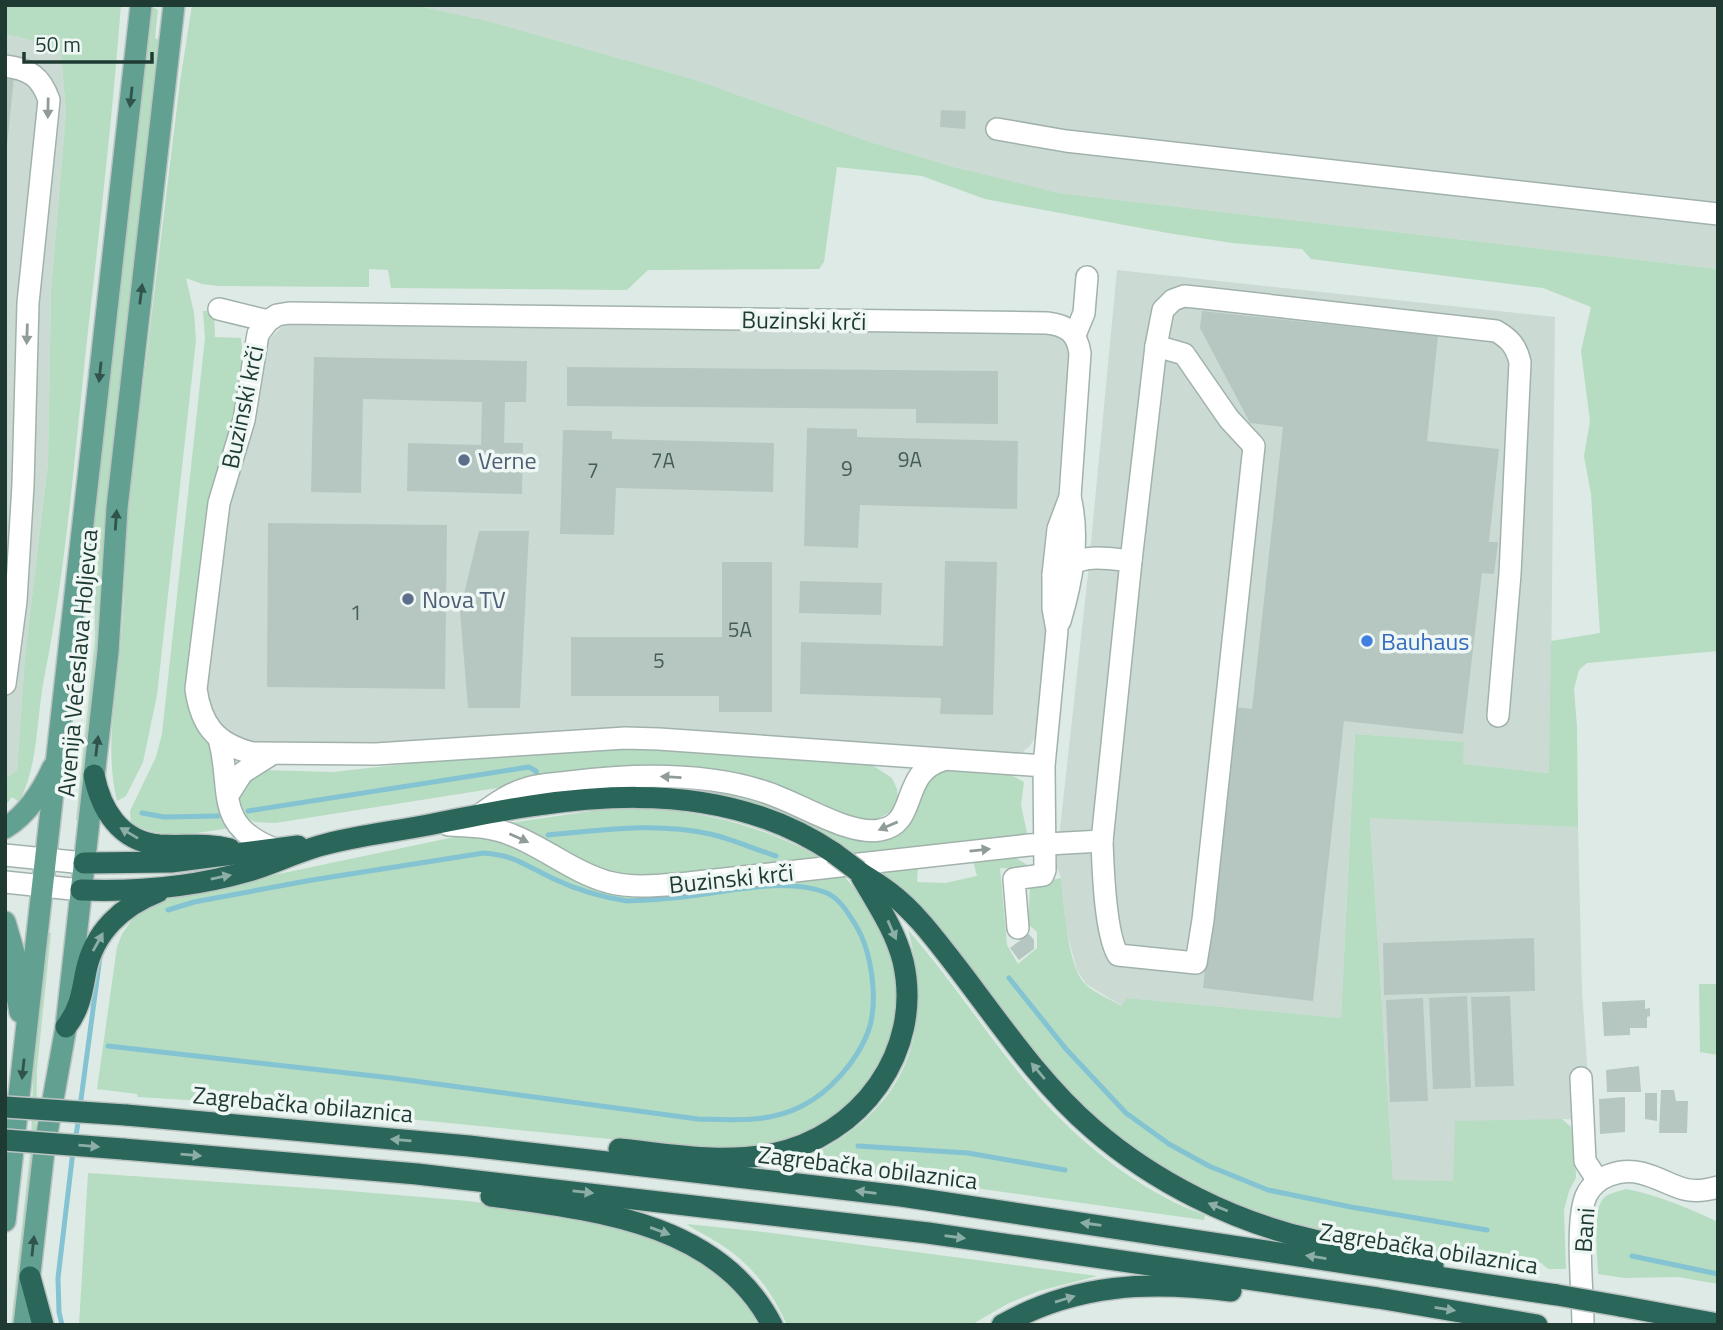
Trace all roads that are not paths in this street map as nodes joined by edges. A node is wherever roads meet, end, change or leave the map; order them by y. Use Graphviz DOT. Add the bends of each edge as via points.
graph roads {
  1 [pos="141,5"];
  2 [pos="174,5"];
  3 [pos="5,66"];
  4 [pos="997,129"];
  5 [pos="1718,214"];
  6 [pos="1087,277"];
  7 [pos="219,309"];
  8 [pos="268,320"];
  9 [pos="1075,335"];
  10 [pos="1156,346"];
  11 [pos="15,400"];
  12 [pos="1070,497"];
  13 [pos="1061,517"];
  14 [pos="1074,553"];
  15 [pos="1131,561"];
  16 [pos="1053,575"];
  17 [pos="1057,630"];
  18 [pos="8,639"];
  19 [pos="5,684"];
  20 [pos="1498,716"];
  21 [pos="219,739"];
  22 [pos="274,753"];
  23 [pos="875,755"];
  24 [pos="58,756"];
  25 [pos="943,760"];
  26 [pos="1044,766"];
  27 [pos="94,775"];
  28 [pos="228,794"];
  29 [pos="909,797"];
  30 [pos="481,814"];
  31 [pos="428,825"];
  32 [pos="5,828"];
  33 [pos="1102,841"];
  34 [pos="1045,844"];
  35 [pos="319,846"];
  36 [pos="272,848"];
  37 [pos="242,853"];
  38 [pos="5,855"];
  39 [pos="47,860"];
  40 [pos="84,863"];
  41 [pos="858,871"];
  42 [pos="5,882"];
  43 [pos="179,885"];
  44 [pos="43,887"];
  45 [pos="81,890"];
  46 [pos="5,922"];
  47 [pos="1018,928"];
  48 [pos="27,1026"];
  49 [pos="66,1027"];
  50 [pos="1581,1078"];
  51 [pos="5,1107"];
  52 [pos="5,1140"];
  53 [pos="469,1146"];
  54 [pos="418,1174"];
  55 [pos="1598,1181"];
  56 [pos="1712,1194"];
  57 [pos="5,1221"];
  58 [pos="30,1276"];
  59 [pos="1456,1279"];
  60 [pos="1378,1298"];
  61 [pos="1718,1324"];
  62 [pos="24,1325"];
  63 [pos="43,1325"];
  64 [pos="772,1325"];
  65 [pos="1002,1325"];
  66 [pos="1537,1325"];
  67 [pos="1583,1325"];
  1 -- 24 [label="main road, Avenija Većeslava Holjevca, one-way"];
  27 -- 2 [label="main road, Avenija Većeslava Holjevca, one-way" via="117,508"];
  3 -- 11 [label="street, one-way" via="30,72 44,84 50,100"];
  4 -- 5 [label="street" via="1066,141"];
  6 -- 9 [label="street" via="1084,313"];
  7 -- 8 [label="street"];
  8 -- 9 [label="street, Buzinski krči" via="289,313 1047,323"];
  8 -- 21 [label="street, Buzinski krči" via="258,334 244,420 219,503 196,689 202,715"];
  9 -- 12 [label="street" via="1080,353"];
  10 -- 15 [label="street"];
  10 -- 20 [label="street" via="1163,310 1184,296 1496,331 1517,348 1510,574"];
  10 -- 33 [label="street" via="1184,354 1229,419 1254,446 1196,963 1118,955 1108,910"];
  11 -- 18 [label="street" via="18,562"];
  12 -- 13 [label="street"];
  12 -- 14 [label="street"];
  13 -- 14 [label="street"];
  13 -- 16 [label="street"];
  14 -- 15 [label="street"];
  14 -- 16 [label="street"];
  14 -- 17 [label="street"];
  15 -- 33 [label="street"];
  16 -- 17 [label="street"];
  17 -- 26 [label="street"];
  18 -- 19 [label="street"];
  21 -- 22 [label="street" via="240,750"];
  21 -- 28 [label="street"];
  22 -- 23 [label="street" via="417,752 625,738"];
  22 -- 28 [label="street" via="242,773"];
  23 -- 25 [label="street"];
  23 -- 29 [label="street" via="899,774"];
  24 -- 32 [label="main road" via="33,803"];
  24 -- 39 [label="main road, Avenija Većeslava Holjevca"];
  25 -- 26 [label="street"];
  25 -- 29 [label="street" via="921,773"];
  26 -- 34 [label="street"];
  37 -- 27 [label="highway, one-way" via="209,844 160,845 135,838 117,826 103,806"];
  27 -- 40 [label="main road, Avenija Većeslava Holjevca"];
  28 -- 36 [label="street" via="229,811 239,825"];
  29 -- 30 [label="street, one-way" via="898,823 878,831 846,827 763,791 667,776 529,788"];
  30 -- 31 [label="highway"];
  30 -- 41 [label="highway, bridge" via="604,798 668,797 733,808 770,821 808,837"];
  31 -- 34 [label="street, Buzinski krči, one-way" via="496,830 593,877 637,886"];
  31 -- 35 [label="highway"];
  33 -- 34 [label="street, Buzinski krči"];
  34 -- 47 [label="street" via="1043,875 1014,879"];
  35 -- 36 [label="highway"];
  43 -- 35 [label="highway, one-way" via="245,872"];
  36 -- 37 [label="highway"];
  37 -- 40 [label="highway" via="171,862"];
  38 -- 39 [label="street"];
  39 -- 40 [label="street"];
  39 -- 44 [label="main road, Avenija Većeslava Holjevca"];
  40 -- 45 [label="main road, Avenija Većeslava Holjevca"];
  41 -- 53 [label="highway, one-way" via="893,933 903,961 907,995 894,1059 884,1079 851,1118 795,1149 745,1158 508,1138"];
  59 -- 41 [label="highway, one-way" via="1405,1256 1282,1231 1198,1199 1150,1172 1068,1106 906,906"];
  42 -- 44 [label="street"];
  43 -- 45 [label="highway"];
  49 -- 43 [label="highway, one-way" via="82,1000 90,957 107,926 133,905"];
  44 -- 45 [label="street"];
  44 -- 48 [label="main road, Avenija Većeslava Holjevca"];
  45 -- 49 [label="main road, Avenija Većeslava Holjevca"];
  46 -- 48 [label="main road" via="15,948 18,1008"];
  48 -- 57 [label="main road, Avenija Većeslava Holjevca, one-way"];
  58 -- 49 [label="main road, Avenija Većeslava Holjevca, one-way" via="44,1150"];
  50 -- 55 [label="street" via="1585,1161"];
  53 -- 51 [label="highway, Zagrebačka obilaznica, one-way, bridge"];
  52 -- 54 [label="highway, one-way, bridge"];
  59 -- 53 [label="highway, Zagrebačka obilaznica, one-way" via="901,1196"];
  54 -- 60 [label="highway, one-way" via="928,1233"];
  54 -- 64 [label="highway, one-way" via="457,1192 594,1212 671,1235 727,1267 752,1292"];
  55 -- 56 [label="street, Bani" via="1631,1171"];
  55 -- 67 [label="street, Bani" via="1587,1194 1581,1215"];
  58 -- 62 [label="main road, Avenija Većeslava Holjevca"];
  58 -- 63 [label="highway"];
  59 -- 61 [label="highway, Zagrebačka obilaznica, bridge"];
  65 -- 60 [label="highway, one-way" via="1073,1296 1133,1286 1191,1286 1317,1302"];
  60 -- 66 [label="highway, one-way"];
}
